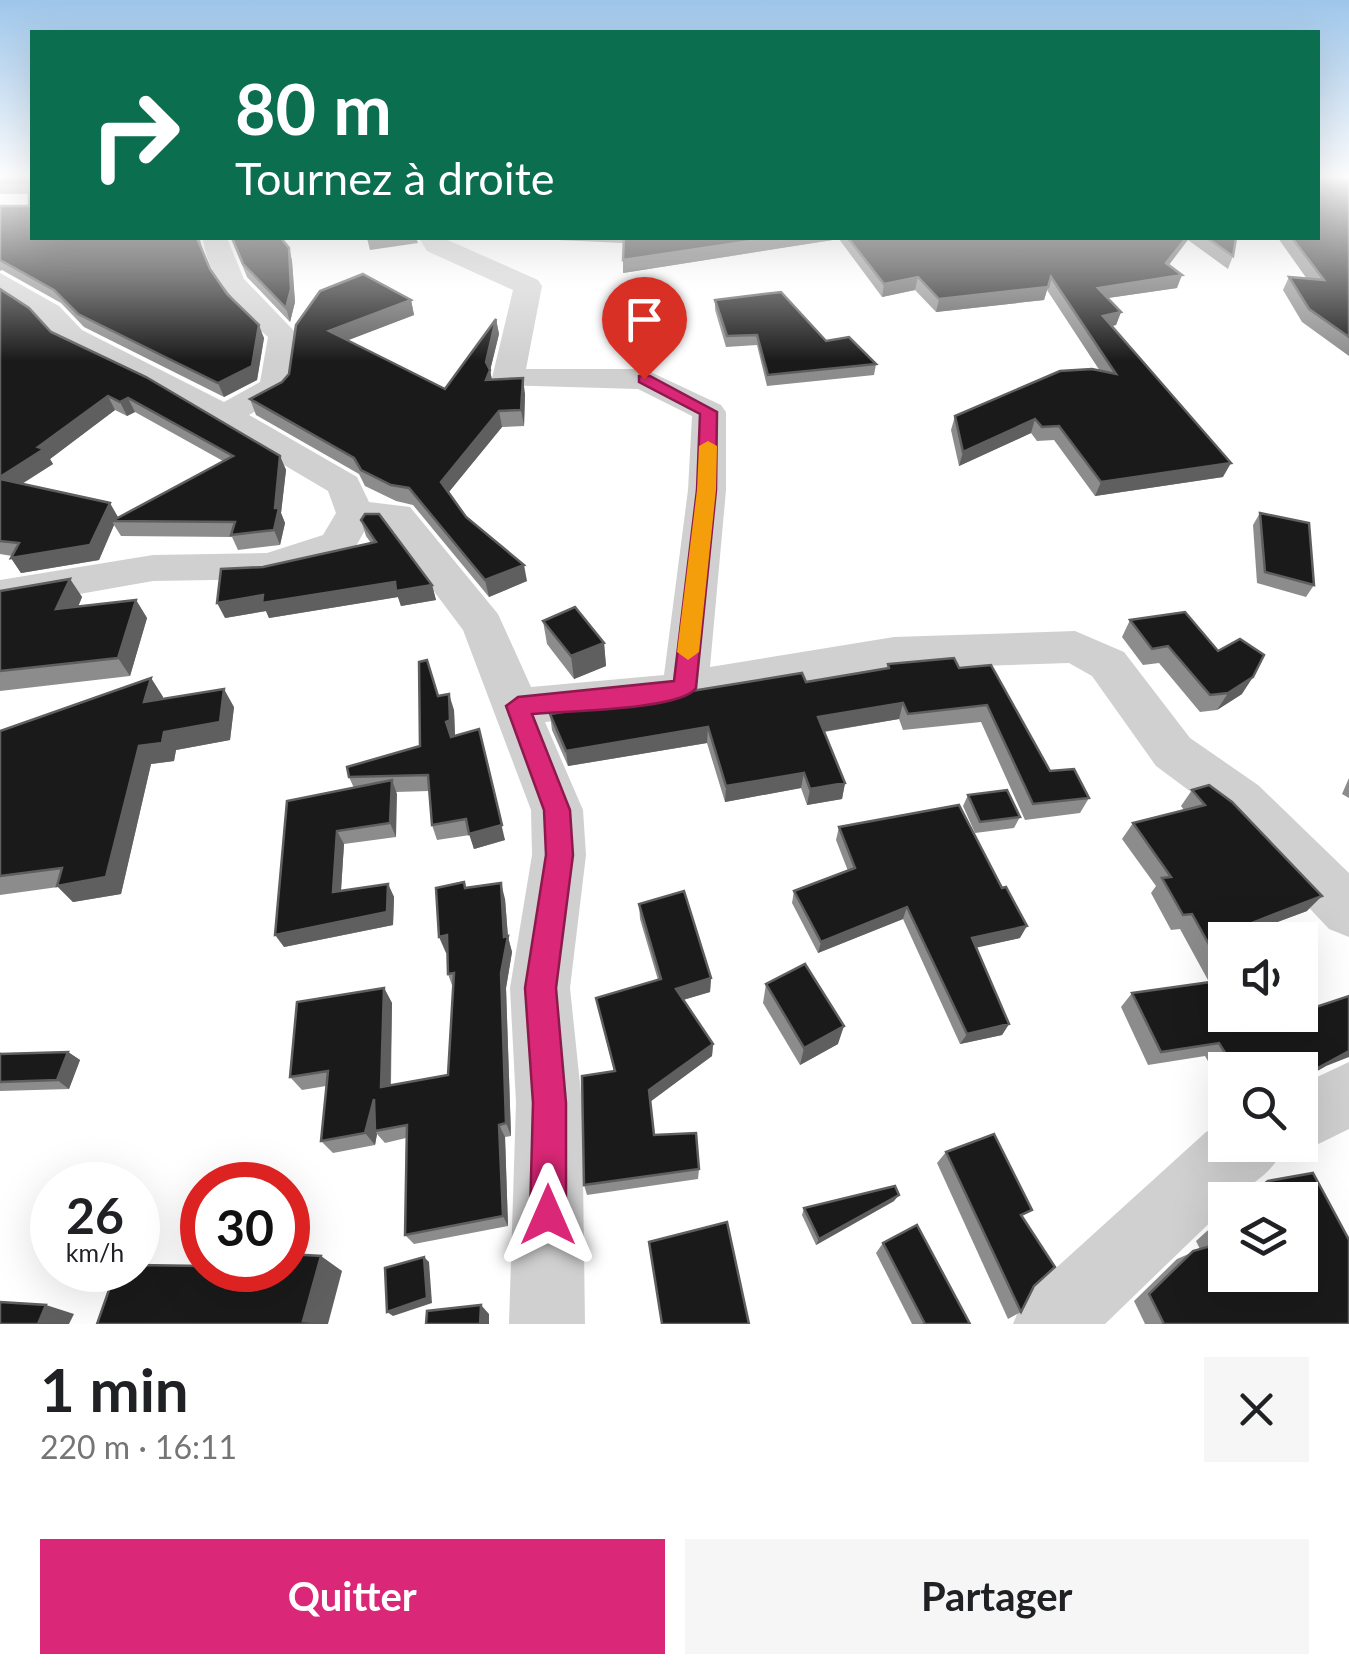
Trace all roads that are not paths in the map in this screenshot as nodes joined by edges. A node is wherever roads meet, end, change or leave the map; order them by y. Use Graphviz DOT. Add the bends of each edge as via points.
graph roads {
  1 [pos="215,240"];
  2 [pos="432,240"];
  3 [pos="0,282"];
  4 [pos="224,415"];
  5 [pos="355,513"];
  6 [pos="0,594"];
  7 [pos="685,688"];
  8 [pos="518,706"];
  9 [pos="1349,911"];
  10 [pos="1349,1094"];
  11 [pos="1318,1110"];
  12 [pos="1224,1162"];
  13 [pos="547,1324"];
  14 [pos="1050,1324"];
  1 -- 4 [label="street" via="237,292 284,335 274,387"];
  2 -- 7 [label="street" via="528,286 508,378 644,379 708,412 707,490"];
  3 -- 4 [label="street" via="48,312 71,336"];
  4 -- 5 [label="street" via="344,484"];
  5 -- 6 [label="street" via="338,544 269,566 153,568"];
  5 -- 8 [label="street" via="396,515 483,624"];
  7 -- 8 [label="street"];
  7 -- 9 [label="street" via="894,652 1075,647 1108,664 1173,752 1240,800"];
  8 -- 13 [label="street" via="557,810 559,855 540,988 549,1103"];
  10 -- 11 [label="street"];
  12 -- 14 [label="street"];
}
